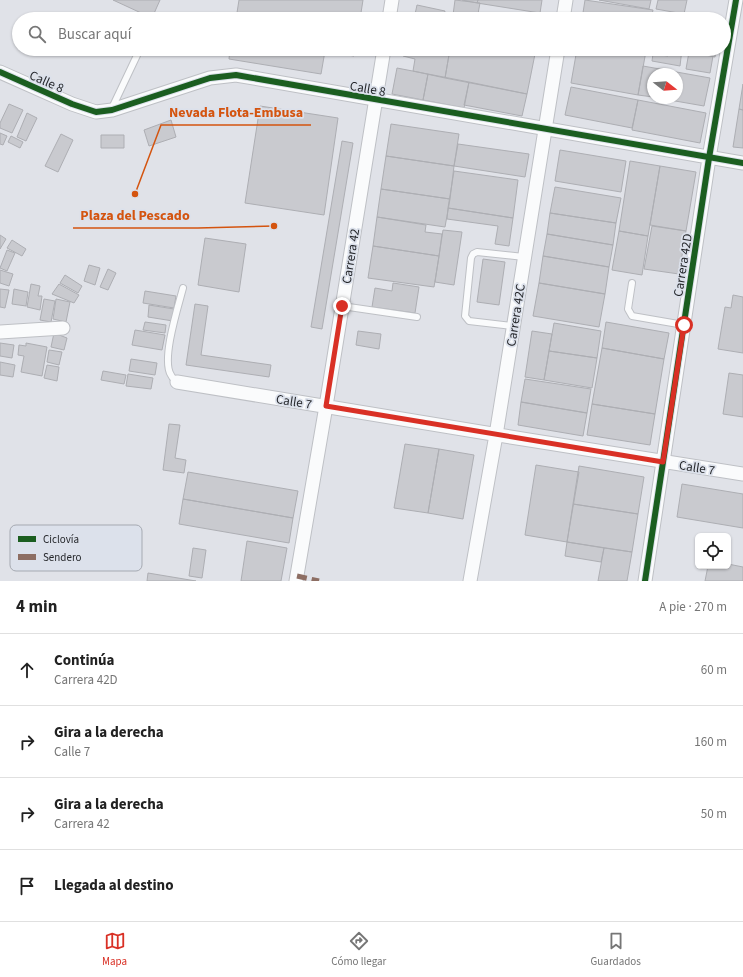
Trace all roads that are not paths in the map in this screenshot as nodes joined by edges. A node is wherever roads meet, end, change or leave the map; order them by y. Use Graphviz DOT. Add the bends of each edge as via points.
graph roads {
  1 [pos="392,0"];
  2 [pos="566,0"];
  3 [pos="736,0"];
  4 [pos="390,12"];
  5 [pos="564,12"];
  6 [pos="731,29"];
  7 [pos="137,56"];
  8 [pos="383,56"];
  9 [pos="557,56"];
  10 [pos="726,56"];
  11 [pos="0,72"];
  12 [pos="375,100"];
  13 [pos="112,110"];
  14 [pos="544,128"];
  15 [pos="709,158"];
  16 [pos="743,163"];
  17 [pos="524,257"];
  18 [pos="632,283"];
  19 [pos="183,288"];
  20 [pos="342,306"];
  21 [pos="417,316"];
  22 [pos="684,325"];
  23 [pos="513,326"];
  24 [pos="63,328"];
  25 [pos="0,332"];
  26 [pos="177,382"];
  27 [pos="326,406"];
  28 [pos="496,435"];
  29 [pos="663,462"];
  30 [pos="743,474"];
  31 [pos="296,581"];
  32 [pos="470,581"];
  33 [pos="645,581"];
  1 -- 4 [label="street"];
  2 -- 5 [label="street"];
  3 -- 6 [label="street, Carrera 42D"];
  7 -- 13 [label="lane"];
  8 -- 12 [label="street, Carrera 42"];
  9 -- 14 [label="street, Carrera 42C"];
  10 -- 15 [label="street, Carrera 42D"];
  11 -- 13 [label="street, Calle 8" via="72,104 96,112"];
  12 -- 13 [label="street, Calle 8" via="236,75 210,78"];
  12 -- 14 [label="street, Calle 8"];
  12 -- 20 [label="street, Carrera 42"];
  14 -- 15 [label="street, Calle 8"];
  14 -- 17 [label="street, Carrera 42C"];
  15 -- 16 [label="street, Calle 8"];
  15 -- 22 [label="street, Carrera 42D"];
  17 -- 23 [label="street, Carrera 42C"];
  17 -- 23 [label="lane" via="477,252 471,258 464,316 469,321"];
  18 -- 22 [label="lane" via="628,309 632,316"];
  19 -- 26 [label="lane" via="168,345 168,368 170,375"];
  20 -- 21 [label="lane"];
  20 -- 27 [label="street, Carrera 42"];
  22 -- 29 [label="street, Carrera 42D"];
  23 -- 28 [label="street, Carrera 42C"];
  24 -- 25 [label="street"];
  26 -- 27 [label="street, Calle 7"];
  27 -- 28 [label="street, Calle 7"];
  27 -- 31 [label="street, Carrera 42"];
  28 -- 29 [label="street, Calle 7"];
  28 -- 32 [label="street, Carrera 42C"];
  29 -- 30 [label="street, Calle 7"];
  29 -- 33 [label="street, Carrera 42D"];
}
